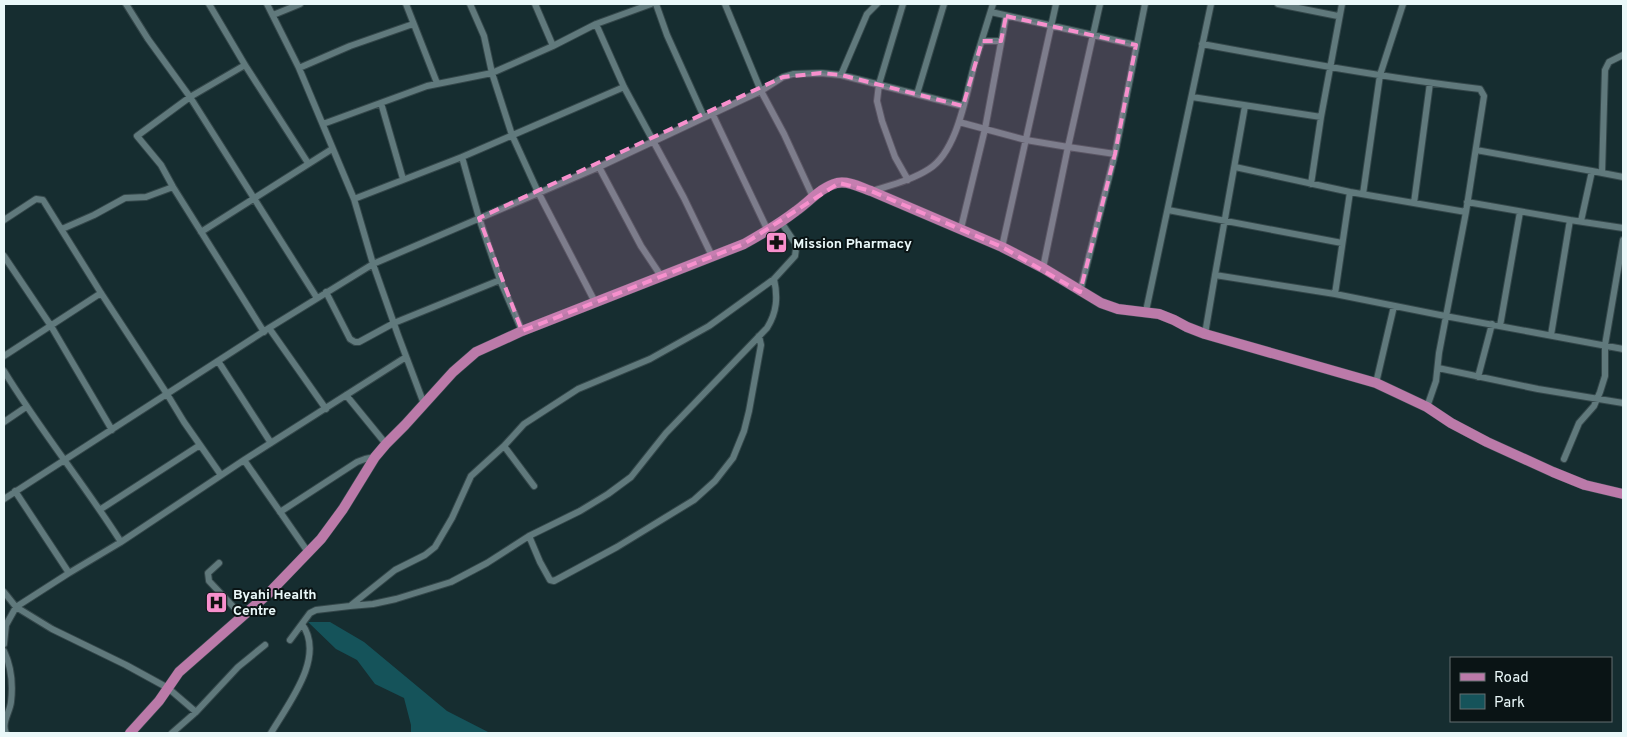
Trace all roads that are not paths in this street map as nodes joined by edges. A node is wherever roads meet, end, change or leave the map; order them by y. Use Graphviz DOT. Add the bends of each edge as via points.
graph roads {
  1 [pos="126,4"];
  2 [pos="208,4"];
  3 [pos="267,4"];
  4 [pos="300,4"];
  5 [pos="406,4"];
  6 [pos="470,4"];
  7 [pos="535,4"];
  8 [pos="651,4"];
  9 [pos="656,4"];
  10 [pos="725,4"];
  11 [pos="876,4"];
  12 [pos="903,4"];
  13 [pos="944,4"];
  14 [pos="993,4"];
  15 [pos="1056,4"];
  16 [pos="1100,4"];
  17 [pos="1145,4"];
  18 [pos="1211,4"];
  19 [pos="1278,4"];
  20 [pos="1342,4"];
  21 [pos="1403,4"];
  22 [pos="990,12"];
  23 [pos="273,15"];
  24 [pos="1006,16"];
  25 [pos="1338,16"];
  26 [pos="413,24"];
  27 [pos="596,24"];
  28 [pos="1051,26"];
  29 [pos="1093,34"];
  30 [pos="982,41"];
  31 [pos="1001,41"];
  32 [pos="1136,44"];
  33 [pos="1202,44"];
  34 [pos="553,46"];
  35 [pos="1623,55"];
  36 [pos="245,65"];
  37 [pos="1330,67"];
  38 [pos="300,68"];
  39 [pos="492,73"];
  40 [pos="841,75"];
  41 [pos="1380,75"];
  42 [pos="437,83"];
  43 [pos="1430,83"];
  44 [pos="879,84"];
  45 [pos="624,87"];
  46 [pos="761,91"];
  47 [pos="917,94"];
  48 [pos="190,96"];
  49 [pos="1192,97"];
  50 [pos="381,103"];
  51 [pos="963,106"];
  52 [pos="1245,106"];
  53 [pos="712,113"];
  54 [pos="704,117"];
  55 [pos="1321,117"];
  56 [pos="959,122"];
  57 [pos="323,124"];
  58 [pos="985,129"];
  59 [pos="512,135"];
  60 [pos="1026,140"];
  61 [pos="655,141"];
  62 [pos="1068,147"];
  63 [pos="332,149"];
  64 [pos="1476,150"];
  65 [pos="1115,154"];
  66 [pos="462,157"];
  67 [pos="308,163"];
  68 [pos="599,167"];
  69 [pos="1235,167"];
  70 [pos="1592,172"];
  71 [pos="1602,173"];
  72 [pos="1623,176"];
  73 [pos="403,179"];
  74 [pos="908,180"];
  75 [pos="1311,184"];
  76 [pos="173,187"];
  77 [pos="871,191"];
  78 [pos="538,192"];
  79 [pos="1350,192"];
  80 [pos="1363,194"];
  81 [pos="813,197"];
  82 [pos="255,198"];
  83 [pos="354,199"];
  84 [pos="1467,202"];
  85 [pos="1414,203"];
  86 [pos="1168,210"];
  87 [pos="1466,212"];
  88 [pos="1520,212"];
  89 [pos="479,218"];
  90 [pos="4,220"];
  91 [pos="1570,220"];
  92 [pos="1225,221"];
  93 [pos="1581,221"];
  94 [pos="781,222"];
  95 [pos="962,228"];
  96 [pos="1623,228"];
  97 [pos="62,229"];
  98 [pos="768,231"];
  99 [pos="201,232"];
  100 [pos="1623,240"];
  101 [pos="1342,243"];
  102 [pos="1002,247"];
  103 [pos="4,256"];
  104 [pos="712,256"];
  105 [pos="373,264"];
  106 [pos="1043,268"];
  107 [pos="1215,275"];
  108 [pos="661,276"];
  109 [pos="774,279"];
  110 [pos="500,280"];
  111 [pos="326,292"];
  112 [pos="1080,292"];
  113 [pos="101,294"];
  114 [pos="1334,294"];
  115 [pos="317,298"];
  116 [pos="595,302"];
  117 [pos="1394,306"];
  118 [pos="1146,311"];
  119 [pos="1445,316"];
  120 [pos="394,323"];
  121 [pos="1492,324"];
  122 [pos="51,326"];
  123 [pos="1500,326"];
  124 [pos="266,330"];
  125 [pos="522,331"];
  126 [pos="1205,334"];
  127 [pos="1552,335"];
  128 [pos="759,336"];
  129 [pos="1605,345"];
  130 [pos="1623,349"];
  131 [pos="4,356"];
  132 [pos="406,357"];
  133 [pos="218,361"];
  134 [pos="1438,368"];
  135 [pos="4,371"];
  136 [pos="1478,376"];
  137 [pos="1376,384"];
  138 [pos="167,394"];
  139 [pos="346,396"];
  140 [pos="1596,398"];
  141 [pos="1623,403"];
  142 [pos="424,404"];
  143 [pos="26,407"];
  144 [pos="1427,407"];
  145 [pos="326,409"];
  146 [pos="4,422"];
  147 [pos="112,430"];
  148 [pos="271,442"];
  149 [pos="386,444"];
  150 [pos="200,445"];
  151 [pos="504,446"];
  152 [pos="375,457"];
  153 [pos="1564,459"];
  154 [pos="244,460"];
  155 [pos="64,461"];
  156 [pos="221,475"];
  157 [pos="534,486"];
  158 [pos="15,492"];
  159 [pos="1623,494"];
  160 [pos="4,499"];
  161 [pos="101,509"];
  162 [pos="280,512"];
  163 [pos="529,536"];
  164 [pos="121,542"];
  165 [pos="308,552"];
  166 [pos="219,563"];
  167 [pos="69,573"];
  168 [pos="4,592"];
  169 [pos="350,606"];
  170 [pos="16,608"];
  171 [pos="244,617"];
  172 [pos="302,624"];
  173 [pos="290,640"];
  174 [pos="4,644"];
  175 [pos="264,645"];
  176 [pos="4,651"];
  177 [pos="168,688"];
  178 [pos="196,712"];
  179 [pos="6,733"];
  180 [pos="130,733"];
  181 [pos="172,733"];
  182 [pos="271,733"];
  1 -- 48 [label="street"];
  2 -- 36 [label="street"];
  3 -- 23 [label="street"];
  4 -- 23 [label="street"];
  5 -- 26 [label="street"];
  6 -- 39 [label="street" via="484,36"];
  7 -- 34 [label="street"];
  8 -- 27 [label="street"];
  9 -- 54 [label="street"];
  10 -- 46 [label="street"];
  11 -- 40 [label="street" via="867,14"];
  12 -- 44 [label="street"];
  13 -- 47 [label="street"];
  14 -- 22 [label="street"];
  15 -- 28 [label="street"];
  16 -- 29 [label="street"];
  17 -- 32 [label="street"];
  18 -- 33 [label="street"];
  19 -- 25 [label="street"];
  20 -- 25 [label="street"];
  21 -- 41 [label="street"];
  22 -- 24 [label="street"];
  22 -- 30 [label="street"];
  23 -- 38 [label="street"];
  24 -- 28 [label="street"];
  24 -- 31 [label="street"];
  25 -- 37 [label="street"];
  26 -- 38 [label="street"];
  26 -- 42 [label="street"];
  27 -- 34 [label="street"];
  27 -- 45 [label="street"];
  28 -- 29 [label="street"];
  28 -- 60 [label="street"];
  29 -- 32 [label="street"];
  29 -- 62 [label="street"];
  30 -- 31 [label="street"];
  30 -- 51 [label="street"];
  31 -- 58 [label="street"];
  32 -- 65 [label="street"];
  33 -- 37 [label="street"];
  33 -- 49 [label="street"];
  34 -- 39 [label="street"];
  35 -- 71 [label="street" via="1609,62 1605,70"];
  36 -- 48 [label="street"];
  36 -- 67 [label="street"];
  37 -- 41 [label="street"];
  37 -- 55 [label="street"];
  38 -- 57 [label="street"];
  39 -- 42 [label="street"];
  39 -- 59 [label="street"];
  40 -- 44 [label="street"];
  40 -- 46 [label="street" via="793,74"];
  41 -- 43 [label="street"];
  41 -- 80 [label="street"];
  42 -- 50 [label="street"];
  43 -- 64 [label="street" via="1482,91"];
  43 -- 85 [label="street"];
  44 -- 47 [label="street"];
  44 -- 74 [label="street" via="877,100 882,121 895,157"];
  45 -- 59 [label="street"];
  45 -- 61 [label="street"];
  46 -- 53 [label="street"];
  46 -- 81 [label="street"];
  47 -- 51 [label="street"];
  48 -- 76 [label="street" via="137,136 161,165"];
  48 -- 82 [label="street"];
  49 -- 52 [label="street"];
  49 -- 86 [label="street"];
  50 -- 57 [label="street"];
  50 -- 73 [label="street"];
  51 -- 56 [label="street"];
  52 -- 55 [label="street"];
  52 -- 69 [label="street"];
  53 -- 54 [label="street"];
  53 -- 98 [label="street"];
  54 -- 61 [label="street"];
  55 -- 75 [label="street"];
  56 -- 58 [label="street"];
  56 -- 74 [label="street" via="941,158 930,169"];
  57 -- 63 [label="street"];
  58 -- 60 [label="street"];
  58 -- 95 [label="street"];
  59 -- 66 [label="street"];
  59 -- 78 [label="street"];
  60 -- 62 [label="street"];
  60 -- 102 [label="street"];
  61 -- 68 [label="street"];
  61 -- 104 [label="street"];
  62 -- 65 [label="street"];
  62 -- 106 [label="street"];
  63 -- 67 [label="street"];
  63 -- 83 [label="street"];
  64 -- 70 [label="street"];
  64 -- 84 [label="street"];
  65 -- 112 [label="street"];
  66 -- 73 [label="street"];
  66 -- 89 [label="street"];
  67 -- 82 [label="street"];
  68 -- 78 [label="street"];
  68 -- 108 [label="street" via="641,246"];
  69 -- 75 [label="street"];
  69 -- 92 [label="street"];
  70 -- 71 [label="street"];
  70 -- 93 [label="street"];
  71 -- 72 [label="street"];
  73 -- 83 [label="street"];
  74 -- 77 [label="street"];
  75 -- 79 [label="street"];
  76 -- 97 [label="street" via="152,196 125,198"];
  76 -- 99 [label="street"];
  77 -- 81 [label="main road" via="839,183"];
  77 -- 95 [label="main road"];
  78 -- 89 [label="street"];
  78 -- 116 [label="street"];
  79 -- 80 [label="street"];
  79 -- 101 [label="street"];
  80 -- 85 [label="street"];
  81 -- 94 [label="main road"];
  82 -- 99 [label="street"];
  82 -- 115 [label="street"];
  83 -- 105 [label="street"];
  84 -- 87 [label="street"];
  84 -- 88 [label="street"];
  85 -- 87 [label="street"];
  86 -- 92 [label="street"];
  86 -- 118 [label="street"];
  87 -- 119 [label="street"];
  88 -- 91 [label="street"];
  88 -- 123 [label="street"];
  89 -- 105 [label="street"];
  89 -- 110 [label="street"];
  90 -- 97 [label="street" via="40,198"];
  91 -- 93 [label="street"];
  91 -- 127 [label="street"];
  92 -- 101 [label="street"];
  92 -- 107 [label="street"];
  93 -- 96 [label="street"];
  94 -- 98 [label="main road"];
  94 -- 109 [label="street" via="796,249 794,256"];
  95 -- 102 [label="main road"];
  97 -- 113 [label="street"];
  98 -- 104 [label="main road"];
  99 -- 124 [label="street"];
  100 -- 129 [label="street"];
  101 -- 114 [label="street"];
  102 -- 106 [label="main road"];
  103 -- 122 [label="street"];
  104 -- 108 [label="main road"];
  105 -- 111 [label="street"];
  105 -- 120 [label="street"];
  106 -- 112 [label="main road"];
  107 -- 114 [label="street"];
  107 -- 126 [label="street"];
  108 -- 116 [label="main road"];
  109 -- 128 [label="street" via="777,293 773,318"];
  109 -- 151 [label="street" via="709,326 650,359 578,389 524,424"];
  110 -- 120 [label="street"];
  110 -- 125 [label="street"];
  111 -- 115 [label="street"];
  111 -- 120 [label="street" via="350,339 355,342"];
  112 -- 118 [label="main road" via="1118,309"];
  113 -- 122 [label="street"];
  113 -- 138 [label="street"];
  114 -- 117 [label="street"];
  115 -- 124 [label="street"];
  116 -- 125 [label="main road"];
  117 -- 119 [label="street"];
  117 -- 137 [label="street"];
  118 -- 126 [label="main road"];
  119 -- 121 [label="street"];
  119 -- 134 [label="street"];
  120 -- 132 [label="street"];
  121 -- 123 [label="street"];
  121 -- 136 [label="street"];
  122 -- 131 [label="street"];
  122 -- 147 [label="street"];
  123 -- 127 [label="street"];
  124 -- 133 [label="street"];
  124 -- 145 [label="street"];
  125 -- 142 [label="main road" via="476,352"];
  126 -- 137 [label="main road"];
  127 -- 129 [label="street"];
  128 -- 163 [label="street" via="666,433 631,477 580,511"];
  128 -- 163 [label="street" via="761,345 749,411 733,458 694,500 554,582 550,580"];
  129 -- 130 [label="street"];
  129 -- 140 [label="street" via="1605,376"];
  132 -- 139 [label="street"];
  132 -- 142 [label="street"];
  133 -- 138 [label="street"];
  133 -- 148 [label="street"];
  134 -- 136 [label="street"];
  134 -- 144 [label="street"];
  135 -- 143 [label="street"];
  136 -- 140 [label="street"];
  137 -- 144 [label="main road"];
  138 -- 147 [label="street"];
  138 -- 150 [label="street"];
  139 -- 145 [label="street"];
  139 -- 149 [label="street"];
  140 -- 141 [label="street"];
  140 -- 153 [label="street" via="1594,406 1579,423"];
  142 -- 149 [label="main road"];
  143 -- 146 [label="street"];
  143 -- 155 [label="street"];
  144 -- 159 [label="main road" via="1451,423 1553,472 1585,485"];
  145 -- 148 [label="street"];
  147 -- 155 [label="street"];
  148 -- 154 [label="street"];
  149 -- 152 [label="main road"];
  150 -- 156 [label="street"];
  150 -- 161 [label="street"];
  151 -- 157 [label="street"];
  151 -- 169 [label="street" via="471,476 435,548 395,570"];
  152 -- 162 [label="street" via="357,462"];
  152 -- 165 [label="main road" via="343,509"];
  154 -- 156 [label="street"];
  154 -- 162 [label="street"];
  155 -- 158 [label="street"];
  155 -- 161 [label="street"];
  156 -- 164 [label="street"];
  158 -- 160 [label="street"];
  158 -- 167 [label="street"];
  161 -- 164 [label="street"];
  162 -- 165 [label="street"];
  163 -- 169 [label="street" via="451,582 373,604"];
  164 -- 167 [label="street"];
  165 -- 171 [label="main road"];
  166 -- 171 [label="street" via="208,573 209,581"];
  167 -- 170 [label="street"];
  168 -- 170 [label="street"];
  169 -- 172 [label="street" via="316,610 307,615"];
  170 -- 174 [label="street" via="6,625"];
  170 -- 177 [label="street"];
  171 -- 177 [label="main road" via="188,663"];
  172 -- 173 [label="street"];
  172 -- 182 [label="street" via="309,639 306,671"];
  175 -- 178 [label="street" via="238,667"];
  176 -- 179 [label="street" via="12,691 4,726"];
  177 -- 178 [label="street"];
  177 -- 180 [label="main road"];
  178 -- 181 [label="street"];
}
